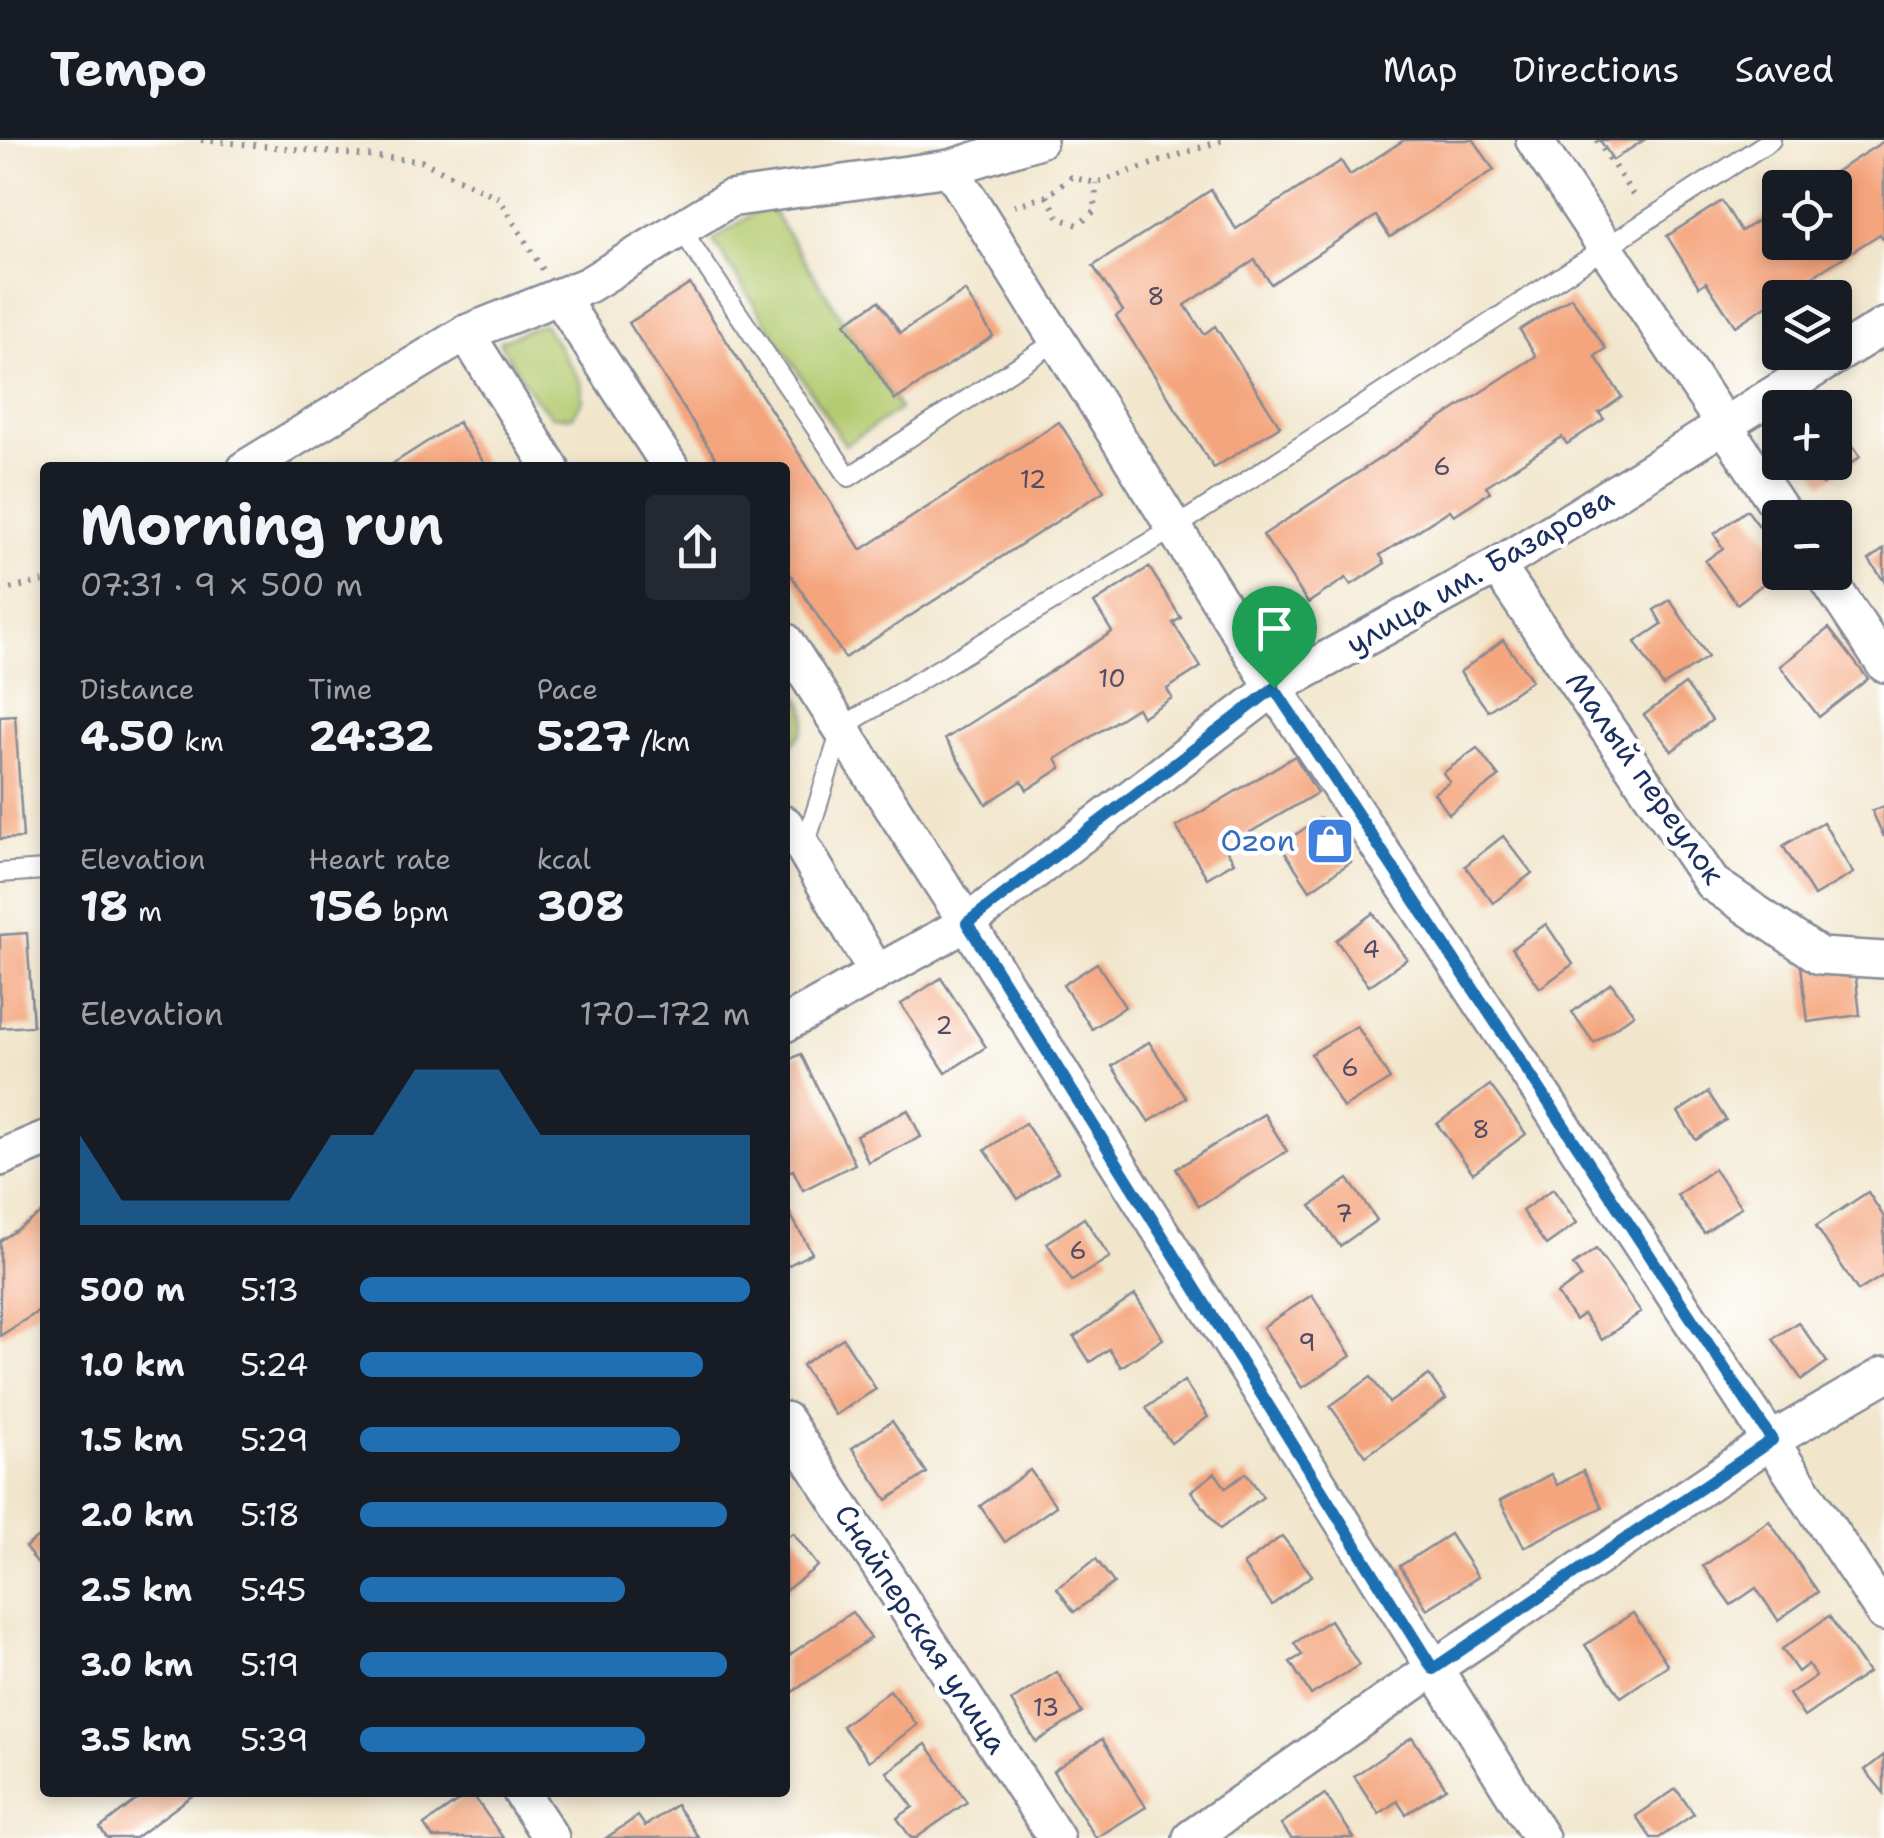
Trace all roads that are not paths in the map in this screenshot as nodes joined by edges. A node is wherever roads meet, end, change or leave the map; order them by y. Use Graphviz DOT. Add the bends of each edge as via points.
graph roads {
  1 [pos="1039,140"];
  2 [pos="1534,140"];
  3 [pos="1771,140"];
  4 [pos="950,168"];
  5 [pos="681,228"];
  6 [pos="1605,249"];
  7 [pos="559,296"];
  8 [pos="1884,326"];
  9 [pos="466,333"];
  10 [pos="1058,340"];
  11 [pos="1724,425"];
  12 [pos="256,462"];
  13 [pos="547,462"];
  14 [pos="667,462"];
  15 [pos="1774,500"];
  16 [pos="1176,527"];
  17 [pos="1497,566"];
  18 [pos="1835,590"];
  19 [pos="790,651"];
  20 [pos="1884,664"];
  21 [pos="1274,688"];
  22 [pos="842,728"];
  23 [pos="794,837"];
  24 [pos="40,870"];
  25 [pos="0,873"];
  26 [pos="967,923"];
  27 [pos="1884,960"];
  28 [pos="876,972"];
  29 [pos="790,1021"];
  30 [pos="40,1140"];
  31 [pos="0,1158"];
  32 [pos="1884,1376"];
  33 [pos="790,1428"];
  34 [pos="1772,1440"];
  35 [pos="1884,1613"];
  36 [pos="1433,1669"];
  37 [pos="523,1797"];
  38 [pos="551,1838"];
  39 [pos="1056,1838"];
  40 [pos="1191,1838"];
  41 [pos="1541,1838"];
  1 -- 4 [label="street"];
  2 -- 6 [label="street"];
  3 -- 6 [label="lane"];
  4 -- 5 [label="street" via="729,199"];
  4 -- 10 [label="street"];
  5 -- 7 [label="street" via="588,286"];
  5 -- 10 [label="lane" via="849,476"];
  6 -- 11 [label="street"];
  6 -- 16 [label="lane"];
  7 -- 9 [label="street"];
  7 -- 14 [label="street"];
  8 -- 11 [label="street, улица им. Базарова"];
  9 -- 12 [label="street"];
  9 -- 13 [label="street"];
  10 -- 16 [label="street"];
  11 -- 15 [label="street"];
  11 -- 17 [label="street, улица им. Базарова"];
  16 -- 21 [label="street"];
  16 -- 22 [label="lane"];
  17 -- 21 [label="street, улица им. Базарова"];
  17 -- 27 [label="street, Малый переулок" via="1712,883 1820,956"];
  18 -- 20 [label="street"];
  19 -- 22 [label="street"];
  21 -- 26 [label="street, улица им. Базарова"];
  21 -- 34 [label="street"];
  22 -- 23 [label="lane"];
  22 -- 26 [label="street"];
  23 -- 28 [label="street"];
  24 -- 25 [label="lane"];
  26 -- 28 [label="street, улица им. Базарова"];
  26 -- 36 [label="street"];
  28 -- 29 [label="street, улица им. Базарова"];
  30 -- 31 [label="street"];
  32 -- 34 [label="street"];
  33 -- 39 [label="street, Снайперская улица"];
  34 -- 35 [label="street"];
  34 -- 36 [label="street"];
  36 -- 40 [label="street"];
  36 -- 41 [label="street"];
  37 -- 38 [label="street"];
}
